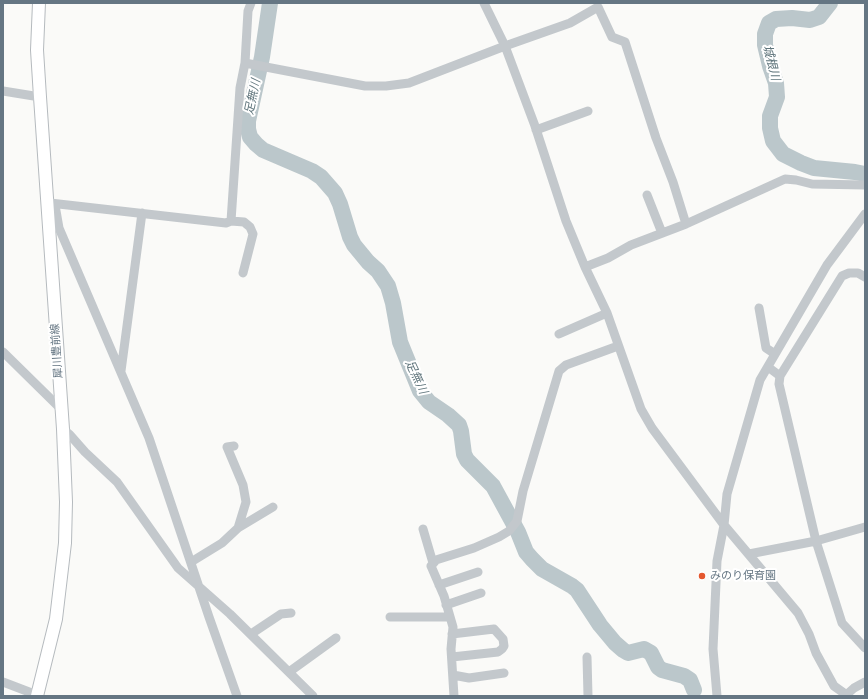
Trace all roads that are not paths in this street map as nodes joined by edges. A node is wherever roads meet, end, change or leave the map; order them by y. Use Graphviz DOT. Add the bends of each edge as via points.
graph roads {
  1 [pos="39,3"];
  2 [pos="251,3"];
  3 [pos="484,3"];
  4 [pos="505,46"];
  5 [pos="245,63"];
  6 [pos="3,91"];
  7 [pos="40,97"];
  8 [pos="588,111"];
  9 [pos="536,130"];
  10 [pos="865,185"];
  11 [pos="647,195"];
  12 [pos="51,204"];
  13 [pos="142,213"];
  14 [pos="865,214"];
  15 [pos="231,221"];
  16 [pos="686,224"];
  17 [pos="662,233"];
  18 [pos="585,267"];
  19 [pos="243,273"];
  20 [pos="865,277"];
  21 [pos="759,308"];
  22 [pos="607,313"];
  23 [pos="559,334"];
  24 [pos="618,346"];
  25 [pos="3,352"];
  26 [pos="775,354"];
  27 [pos="768,367"];
  28 [pos="121,372"];
  29 [pos="780,376"];
  30 [pos="61,409"];
  31 [pos="63,429"];
  32 [pos="234,446"];
  33 [pos="273,507"];
  34 [pos="724,525"];
  35 [pos="865,527"];
  36 [pos="238,528"];
  37 [pos="423,529"];
  38 [pos="816,541"];
  39 [pos="749,554"];
  40 [pos="191,562"];
  41 [pos="433,563"];
  42 [pos="478,572"];
  43 [pos="439,585"];
  44 [pos="199,586"];
  45 [pos="481,593"];
  46 [pos="446,605"];
  47 [pos="291,613"];
  48 [pos="390,617"];
  49 [pos="450,617"];
  50 [pos="251,634"];
  51 [pos="452,634"];
  52 [pos="336,638"];
  53 [pos="865,648"];
  54 [pos="452,657"];
  55 [pos="587,657"];
  56 [pos="289,672"];
  57 [pos="504,673"];
  58 [pos="453,675"];
  59 [pos="3,682"];
  60 [pos="865,682"];
  61 [pos="37,695"];
  62 [pos="237,696"];
  63 [pos="313,696"];
  64 [pos="454,696"];
  65 [pos="588,696"];
  66 [pos="717,696"];
  67 [pos="846,696"];
  1 -- 7 [label="main road, 犀川豊前線" via="37,50"];
  2 -- 5 [label="street" via="248,11"];
  3 -- 4 [label="street"];
  4 -- 5 [label="street" via="409,83 386,86 365,86"];
  4 -- 9 [label="street"];
  4 -- 16 [label="street" via="570,23 598,7 612,38 625,42"];
  5 -- 15 [label="street" via="240,88"];
  6 -- 7 [label="street"];
  7 -- 12 [label="main road, 犀川豊前線"];
  8 -- 9 [label="street"];
  9 -- 18 [label="street" via="566,221"];
  10 -- 16 [label="street" via="812,184 785,179"];
  11 -- 17 [label="street"];
  12 -- 13 [label="street"];
  12 -- 28 [label="street"];
  12 -- 30 [label="main road, 犀川豊前線"];
  13 -- 15 [label="street" via="226,223"];
  13 -- 28 [label="street"];
  14 -- 26 [label="street" via="827,266"];
  15 -- 19 [label="street" via="244,222 253,234"];
  16 -- 17 [label="street"];
  17 -- 18 [label="street"];
  18 -- 22 [label="street"];
  20 -- 29 [label="street" via="858,273 842,276"];
  21 -- 26 [label="street" via="766,348"];
  22 -- 23 [label="street"];
  22 -- 24 [label="street"];
  24 -- 34 [label="street" via="641,409 652,428"];
  24 -- 41 [label="street" via="566,365 559,371 523,491 517,521 509,531 474,548"];
  25 -- 30 [label="street"];
  26 -- 27 [label="street"];
  27 -- 29 [label="street"];
  27 -- 34 [label="street" via="760,380 727,494"];
  28 -- 40 [label="street" via="149,438"];
  29 -- 38 [label="street" via="779,384"];
  30 -- 31 [label="main road, 犀川豊前線"];
  31 -- 44 [label="street" via="117,482 178,568"];
  31 -- 61 [label="main road, 犀川豊前線" via="65,543 56,619"];
  32 -- 36 [label="street" via="228,447 243,485 246,502"];
  33 -- 36 [label="street"];
  34 -- 39 [label="street"];
  34 -- 66 [label="street" via="717,561 713,649"];
  35 -- 38 [label="street"];
  36 -- 40 [label="street" via="222,543"];
  37 -- 41 [label="street"];
  38 -- 39 [label="street"];
  38 -- 53 [label="street" via="842,624"];
  39 -- 67 [label="street" via="798,613 834,686"];
  40 -- 44 [label="street"];
  41 -- 43 [label="street" via="431,566"];
  42 -- 43 [label="street"];
  43 -- 46 [label="street"];
  44 -- 50 [label="street"];
  44 -- 62 [label="street"];
  45 -- 46 [label="street"];
  46 -- 49 [label="street"];
  47 -- 50 [label="street" via="281,614"];
  48 -- 49 [label="street"];
  49 -- 51 [label="street"];
  50 -- 56 [label="street"];
  51 -- 54 [label="street"];
  51 -- 54 [label="street" via="494,629 503,638 504,646 498,652"];
  52 -- 56 [label="street"];
  54 -- 58 [label="street"];
  55 -- 65 [label="street"];
  56 -- 63 [label="street"];
  57 -- 58 [label="street" via="469,678"];
  58 -- 64 [label="street"];
  59 -- 61 [label="street"];
  60 -- 67 [label="street"];
}
